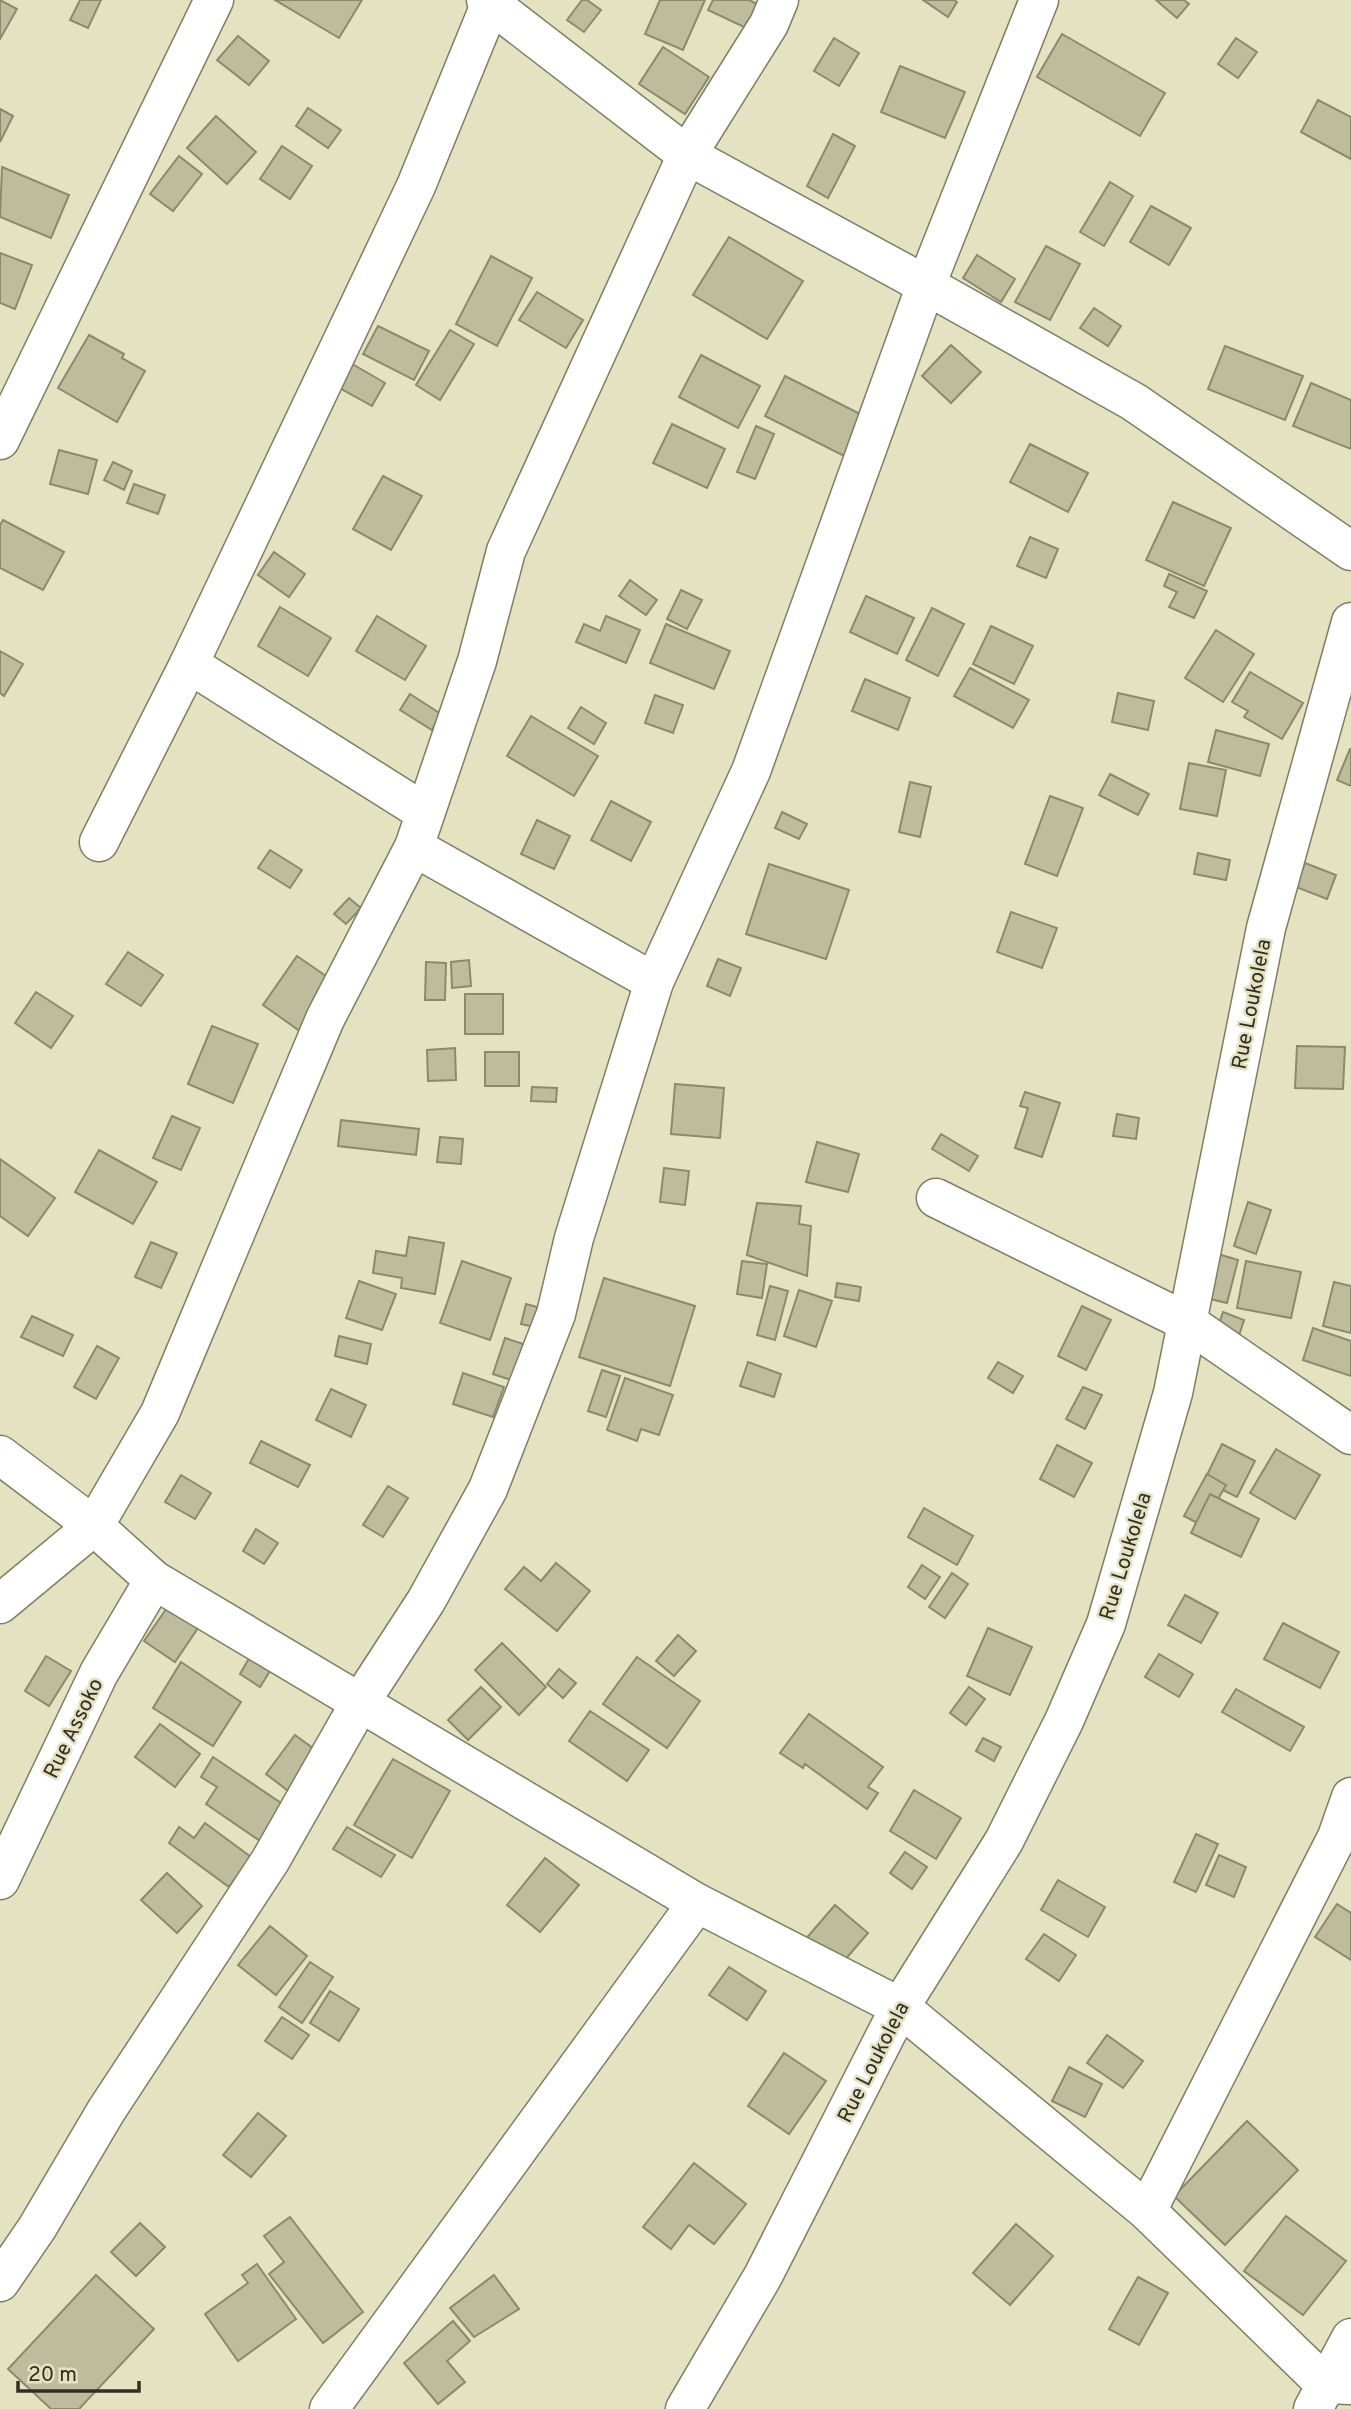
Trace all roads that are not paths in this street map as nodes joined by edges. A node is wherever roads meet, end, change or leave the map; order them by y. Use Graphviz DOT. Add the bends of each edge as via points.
graph roads {
  1 [pos="215,0"];
  2 [pos="779,0"];
  3 [pos="1039,0"];
  4 [pos="490,1"];
  5 [pos="687,155"];
  6 [pos="926,285"];
  7 [pos="0,440"];
  8 [pos="1351,551"];
  9 [pos="1351,622"];
  10 [pos="189,664"];
  11 [pos="419,830"];
  12 [pos="99,842"];
  13 [pos="654,982"];
  14 [pos="936,1198"];
  15 [pos="1187,1322"];
  16 [pos="1351,1436"];
  17 [pos="0,1455"];
  18 [pos="94,1526"];
  19 [pos="155,1580"];
  20 [pos="0,1604"];
  21 [pos="361,1701"];
  22 [pos="1351,1797"];
  23 [pos="0,1880"];
  24 [pos="697,1903"];
  25 [pos="900,2007"];
  26 [pos="1147,2211"];
  27 [pos="0,2282"];
  28 [pos="1351,2338"];
  29 [pos="1330,2393"];
  30 [pos="329,2409"];
  31 [pos="685,2409"];
  1 -- 7 [label="street"];
  2 -- 5 [label="street" via="769,24"];
  3 -- 6 [label="street"];
  4 -- 5 [label="street"];
  4 -- 10 [label="street" via="416,186"];
  5 -- 6 [label="street"];
  5 -- 11 [label="street" via="506,551 477,661"];
  6 -- 8 [label="street" via="1134,402"];
  6 -- 13 [label="street" via="751,771"];
  9 -- 15 [label="street, Rue Loukolela" via="1266,928"];
  10 -- 11 [label="street"];
  10 -- 12 [label="street"];
  11 -- 13 [label="street"];
  11 -- 18 [label="street" via="325,1019 160,1412"];
  13 -- 21 [label="street" via="574,1238 555,1314 488,1489 426,1601"];
  14 -- 15 [label="street"];
  15 -- 16 [label="street"];
  15 -- 25 [label="street, Rue Loukolela" via="1173,1392 1106,1624 1004,1841"];
  17 -- 18 [label="street"];
  18 -- 19 [label="street"];
  18 -- 20 [label="street"];
  19 -- 21 [label="street"];
  19 -- 23 [label="street, Rue Assoko" via="99,1672"];
  21 -- 24 [label="street"];
  21 -- 27 [label="street" via="270,1861"];
  22 -- 26 [label="street" via="1338,1837"];
  24 -- 25 [label="street"];
  24 -- 30 [label="street"];
  25 -- 26 [label="street"];
  25 -- 31 [label="street, Rue Loukolela" via="763,2276"];
  26 -- 29 [label="street"];
  28 -- 29 [label="street"];
}
